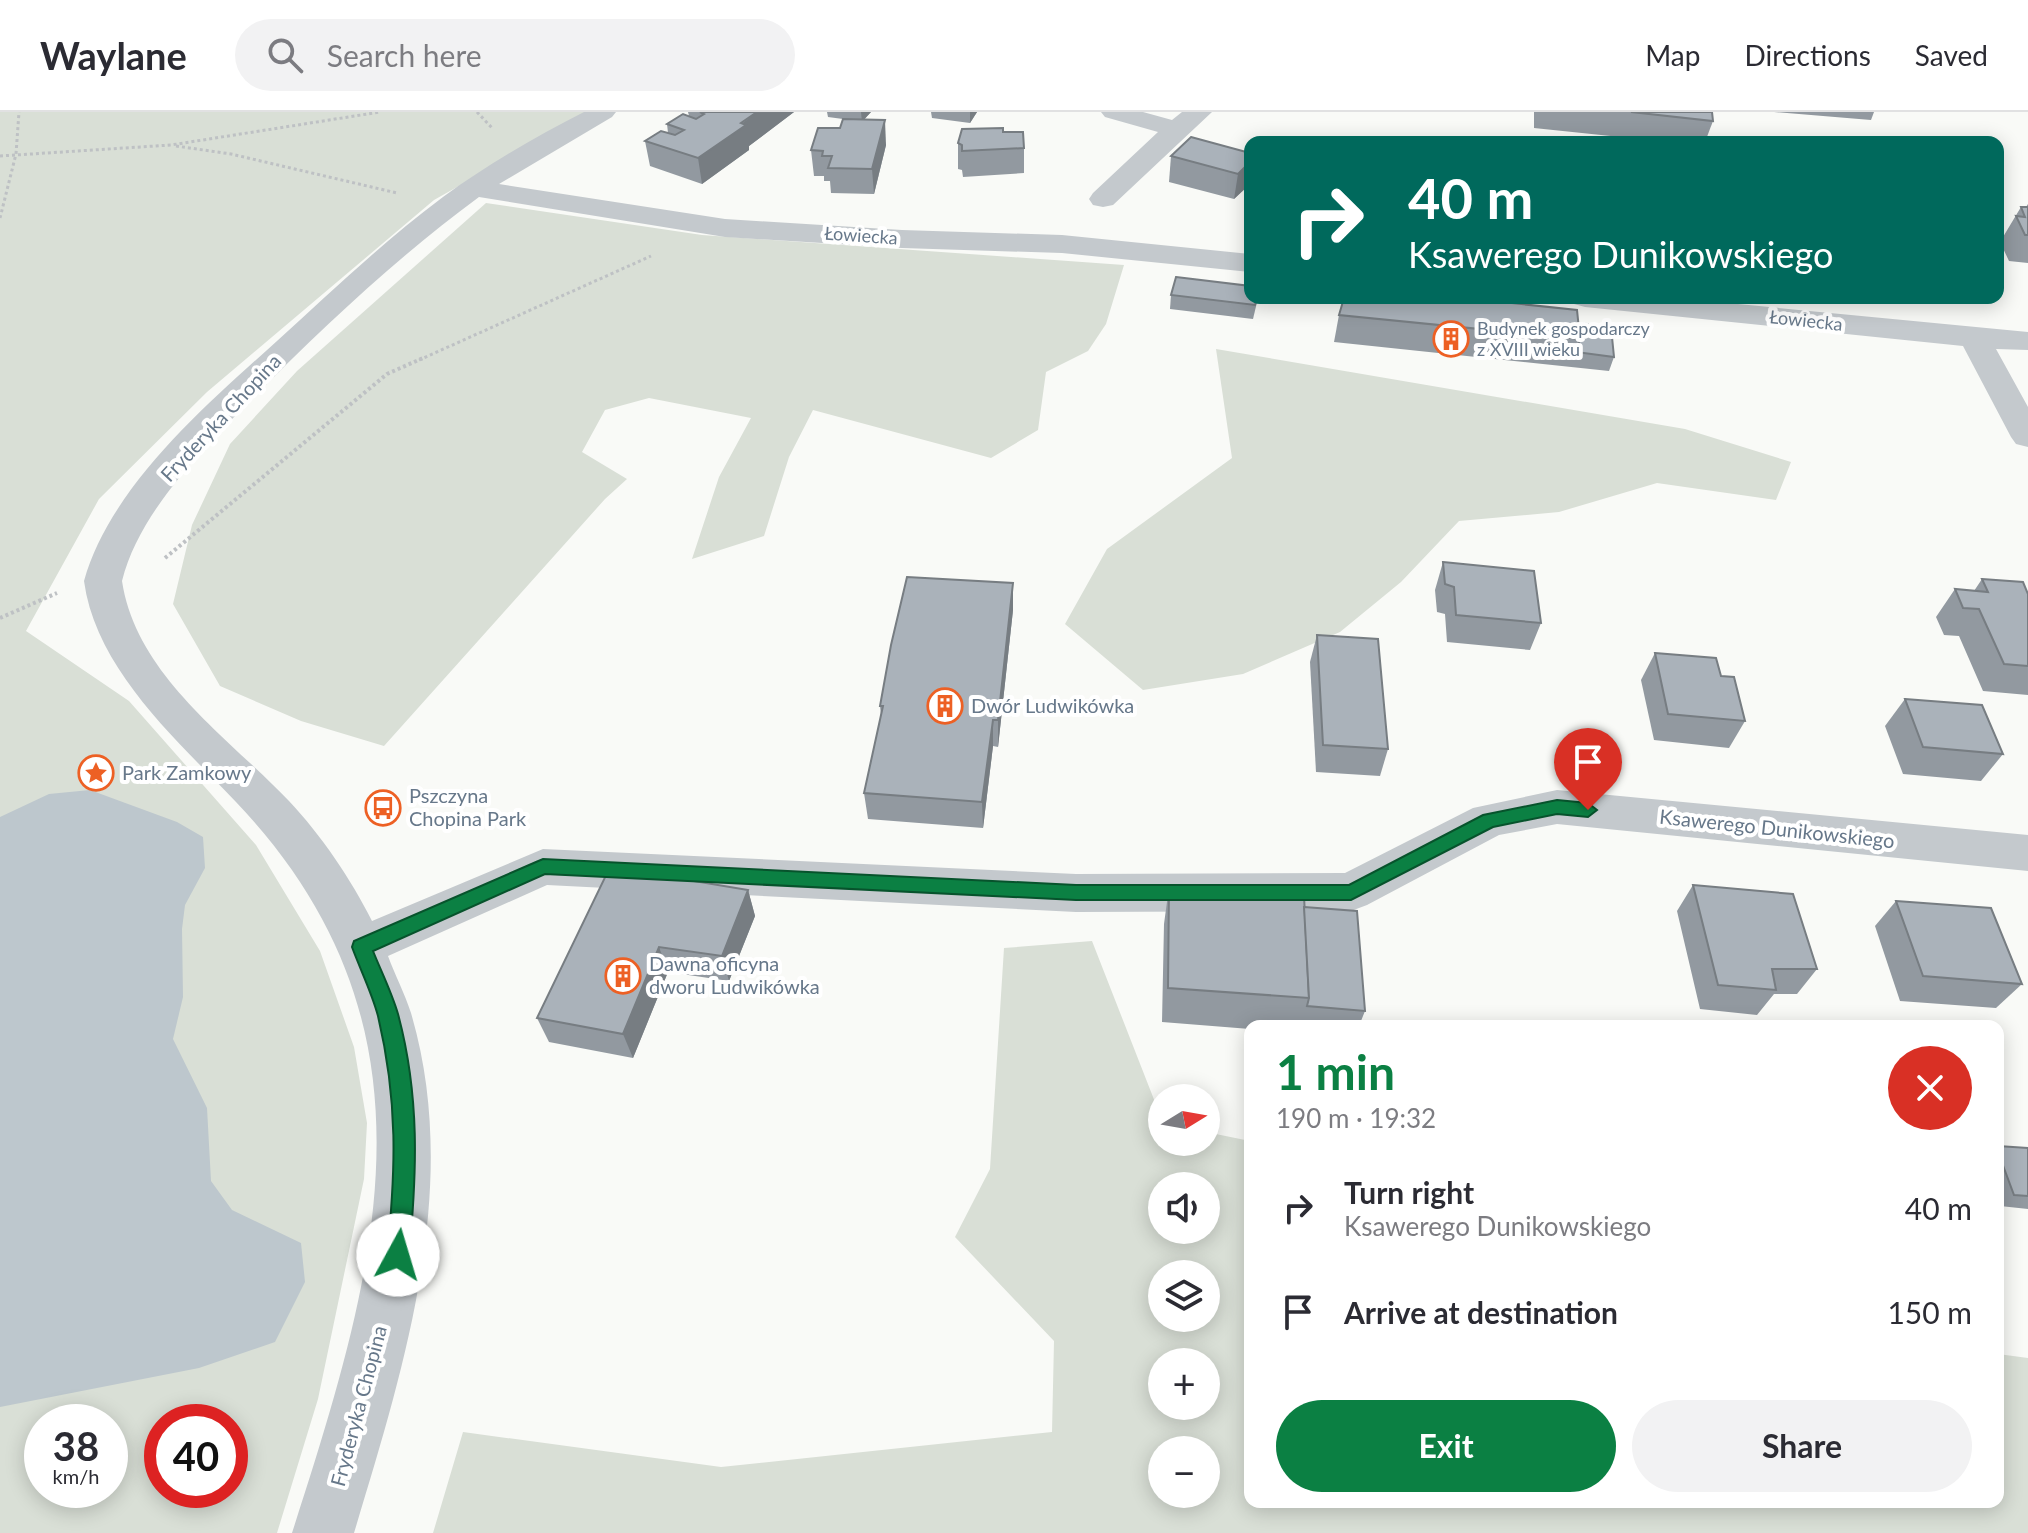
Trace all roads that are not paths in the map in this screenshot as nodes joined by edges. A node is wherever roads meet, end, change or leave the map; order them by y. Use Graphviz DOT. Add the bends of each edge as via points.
graph roads {
  1 [pos="603,112"];
  2 [pos="1114,112"];
  3 [pos="1199,112"];
  4 [pos="1176,129"];
  5 [pos="474,188"];
  6 [pos="1103,199"];
  7 [pos="1244,262"];
  8 [pos="1643,304"];
  9 [pos="1974,338"];
  10 [pos="2028,341"];
  11 [pos="2028,437"];
  12 [pos="2028,853"];
  13 [pos="361,947"];
  14 [pos="323,1533"];
  1 -- 5 [label="street, Fryderyka Chopina"];
  2 -- 4 [label="street"];
  3 -- 4 [label="street"];
  4 -- 6 [label="street"];
  5 -- 7 [label="street, Łowiecka" via="725,228 1062,244"];
  5 -- 13 [label="street, Fryderyka Chopina" via="375,266 186,448 124,527 103,581 118,632 142,674 299,843"];
  8 -- 9 [label="street, Łowiecka"];
  9 -- 10 [label="street, Łowiecka"];
  9 -- 11 [label="street"];
  12 -- 13 [label="street, Ksawerego Dunikowskiego" via="1557,807 1489,820 1351,892 1076,893 543,867"];
  13 -- 14 [label="street, Fryderyka Chopina" via="387,1013 404,1100 406,1173 398,1255 378,1343"];
}
